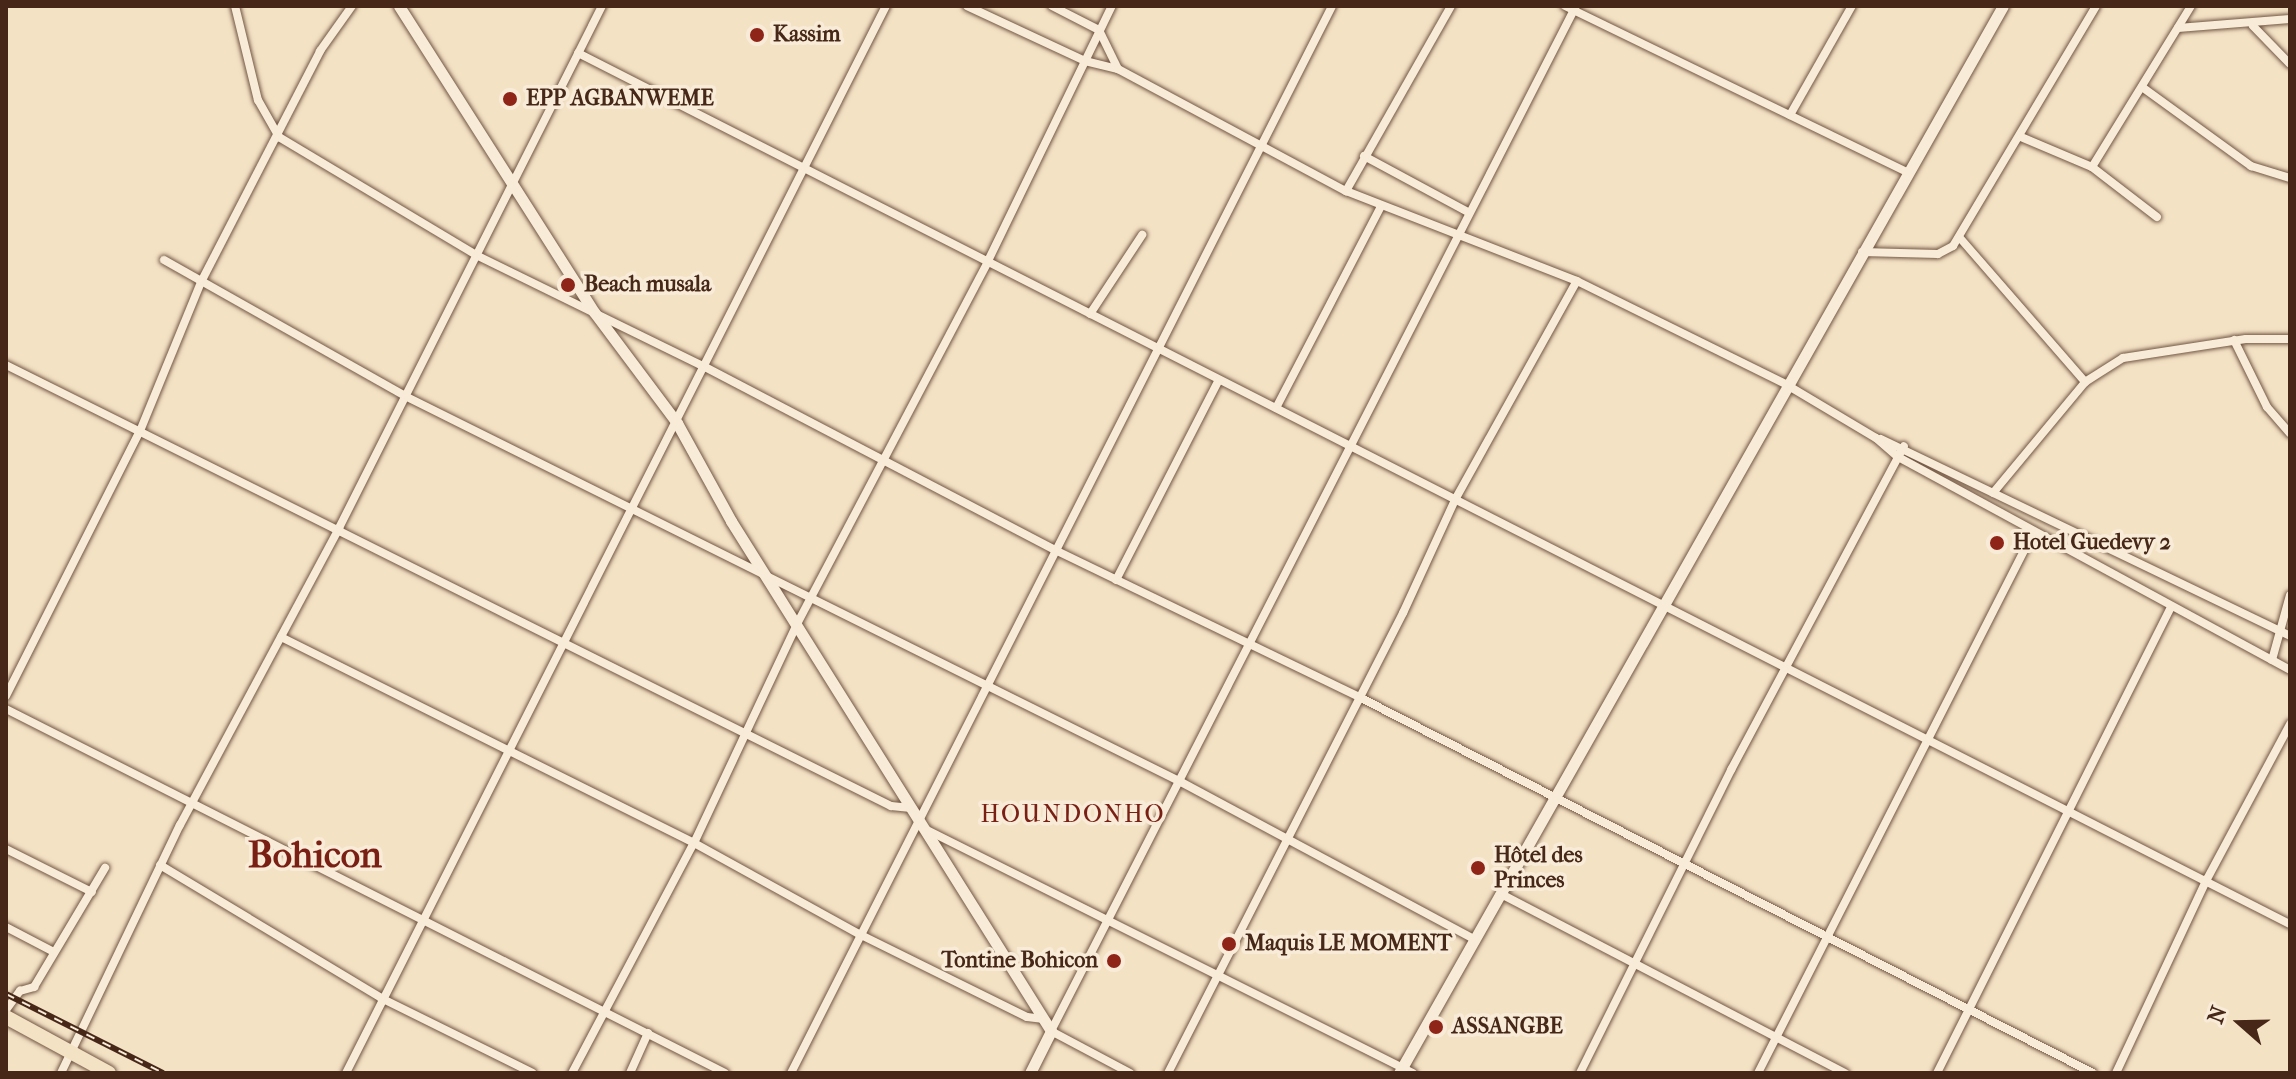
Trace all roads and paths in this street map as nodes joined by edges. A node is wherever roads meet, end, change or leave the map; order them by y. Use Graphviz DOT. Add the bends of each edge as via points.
graph roads {
  1 [pos="235,6"];
  2 [pos="352,6"];
  3 [pos="399,6"];
  4 [pos="602,6"];
  5 [pos="886,6"];
  6 [pos="967,6"];
  7 [pos="1052,6"];
  8 [pos="1112,6"];
  9 [pos="1332,6"];
  10 [pos="1451,6"];
  11 [pos="1852,6"];
  12 [pos="2003,6"];
  13 [pos="2096,6"];
  14 [pos="2191,6"];
  15 [pos="1571,8"];
  16 [pos="2290,19"];
  17 [pos="2253,26"];
  18 [pos="2178,28"];
  19 [pos="1099,30"];
  20 [pos="578,53"];
  21 [pos="1085,61"];
  22 [pos="2290,64"];
  23 [pos="1118,69"];
  24 [pos="2142,87"];
  25 [pos="1790,115"];
  26 [pos="279,137"];
  27 [pos="2021,137"];
  28 [pos="1261,149"];
  29 [pos="1364,156"];
  30 [pos="2092,167"];
  31 [pos="807,171"];
  32 [pos="1907,172"];
  33 [pos="2290,178"];
  34 [pos="513,182"];
  35 [pos="1346,191"];
  36 [pos="1381,206"];
  37 [pos="1468,212"];
  38 [pos="2157,217"];
  39 [pos="1458,233"];
  40 [pos="1142,235"];
  41 [pos="1960,238"];
  42 [pos="1862,252"];
  43 [pos="476,255"];
  44 [pos="164,260"];
  45 [pos="987,263"];
  46 [pos="1577,281"];
  47 [pos="201,282"];
  48 [pos="594,312"];
  49 [pos="1090,314"];
  50 [pos="2290,339"];
  51 [pos="2234,340"];
  52 [pos="1156,347"];
  53 [pos="6,365"];
  54 [pos="705,367"];
  55 [pos="1219,380"];
  56 [pos="2085,382"];
  57 [pos="1787,385"];
  58 [pos="405,396"];
  59 [pos="1276,408"];
  60 [pos="677,423"];
  61 [pos="140,431"];
  62 [pos="2290,433"];
  63 [pos="1876,438"];
  64 [pos="1350,443"];
  65 [pos="1904,446"];
  66 [pos="1898,457"];
  67 [pos="881,458"];
  68 [pos="1993,493"];
  69 [pos="1456,498"];
  70 [pos="632,507"];
  71 [pos="339,528"];
  72 [pos="2033,533"];
  73 [pos="2108,549"];
  74 [pos="1055,550"];
  75 [pos="2098,567"];
  76 [pos="770,579"];
  77 [pos="1116,580"];
  78 [pos="2290,595"];
  79 [pos="812,598"];
  80 [pos="1664,606"];
  81 [pos="2170,609"];
  82 [pos="798,622"];
  83 [pos="2279,631"];
  84 [pos="2290,636"];
  85 [pos="281,637"];
  86 [pos="564,643"];
  87 [pos="1250,645"];
  88 [pos="2272,660"];
  89 [pos="1785,666"];
  90 [pos="2290,670"];
  91 [pos="986,684"];
  92 [pos="6,696"];
  93 [pos="1361,698"];
  94 [pos="6,709"];
  95 [pos="2290,724"];
  96 [pos="748,733"];
  97 [pos="1924,741"];
  98 [pos="509,752"];
  99 [pos="1181,782"];
  100 [pos="1555,798"];
  101 [pos="193,802"];
  102 [pos="2069,811"];
  103 [pos="914,813"];
  104 [pos="925,829"];
  105 [pos="1289,838"];
  106 [pos="694,843"];
  107 [pos="6,849"];
  108 [pos="1684,864"];
  109 [pos="160,865"];
  110 [pos="105,868"];
  111 [pos="2207,879"];
  112 [pos="92,892"];
  113 [pos="1501,894"];
  114 [pos="1113,919"];
  115 [pos="420,920"];
  116 [pos="2290,924"];
  117 [pos="6,927"];
  118 [pos="859,934"];
  119 [pos="1826,938"];
  120 [pos="1474,939"];
  121 [pos="54,952"];
  122 [pos="1635,963"];
  123 [pos="1219,974"];
  124 [pos="381,998"];
  125 [pos="603,1009"];
  126 [pos="1970,1009"];
  127 [pos="6,1010"];
  128 [pos="6,1017"];
  129 [pos="1044,1019"];
  130 [pos="1051,1031"];
  131 [pos="648,1033"];
  132 [pos="1777,1036"];
  133 [pos="74,1053"];
  134 [pos="1405,1071"];
  135 [pos="61,1073"];
  136 [pos="109,1073"];
  137 [pos="346,1073"];
  138 [pos="533,1073"];
  139 [pos="572,1073"];
  140 [pos="630,1073"];
  141 [pos="725,1073"];
  142 [pos="791,1073"];
  143 [pos="1030,1073"];
  144 [pos="1130,1073"];
  145 [pos="1168,1073"];
  146 [pos="1580,1073"];
  147 [pos="1758,1073"];
  148 [pos="1845,1073"];
  149 [pos="1937,1073"];
  150 [pos="2093,1073"];
  151 [pos="2116,1073"];
  1 -- 26 [label="street" via="258,100"];
  2 -- 26 [label="street" via="320,51"];
  3 -- 34 [label="main road"];
  4 -- 20 [label="street"];
  5 -- 31 [label="street"];
  6 -- 21 [label="street"];
  7 -- 19 [label="street"];
  8 -- 19 [label="street"];
  9 -- 28 [label="street"];
  10 -- 29 [label="street"];
  11 -- 25 [label="street"];
  12 -- 32 [label="main road"];
  13 -- 27 [label="street"];
  14 -- 18 [label="street"];
  15 -- 25 [label="street"];
  15 -- 37 [label="street"];
  16 -- 17 [label="street"];
  17 -- 18 [label="street"];
  17 -- 22 [label="street"];
  18 -- 24 [label="street"];
  19 -- 21 [label="street"];
  19 -- 23 [label="street"];
  20 -- 31 [label="street"];
  20 -- 34 [label="street"];
  21 -- 23 [label="street"];
  21 -- 45 [label="street"];
  23 -- 28 [label="street"];
  24 -- 30 [label="street"];
  24 -- 33 [label="street" via="2251,166"];
  25 -- 32 [label="street"];
  26 -- 43 [label="street"];
  26 -- 47 [label="street"];
  27 -- 30 [label="street"];
  27 -- 41 [label="street"];
  28 -- 35 [label="street"];
  28 -- 52 [label="street"];
  29 -- 35 [label="street"];
  29 -- 37 [label="street"];
  30 -- 38 [label="street"];
  31 -- 45 [label="street"];
  31 -- 54 [label="street"];
  32 -- 42 [label="main road"];
  34 -- 43 [label="street"];
  34 -- 48 [label="main road"];
  35 -- 36 [label="street"];
  36 -- 39 [label="street"];
  36 -- 59 [label="street"];
  37 -- 39 [label="street"];
  39 -- 46 [label="street"];
  39 -- 64 [label="street"];
  40 -- 49 [label="street"];
  41 -- 42 [label="street" via="1938,254"];
  41 -- 56 [label="street"];
  42 -- 57 [label="main road"];
  43 -- 48 [label="street"];
  43 -- 58 [label="street"];
  44 -- 47 [label="street"];
  45 -- 49 [label="street"];
  45 -- 67 [label="street"];
  46 -- 57 [label="street"];
  46 -- 69 [label="street"];
  47 -- 58 [label="street"];
  47 -- 61 [label="street"];
  48 -- 54 [label="street"];
  48 -- 60 [label="main road"];
  49 -- 52 [label="street"];
  50 -- 51 [label="street"];
  51 -- 56 [label="street" via="2123,358"];
  51 -- 62 [label="street" via="2267,407"];
  52 -- 55 [label="street"];
  52 -- 74 [label="street"];
  53 -- 61 [label="street"];
  54 -- 60 [label="street"];
  54 -- 67 [label="street"];
  55 -- 59 [label="street"];
  55 -- 77 [label="street"];
  56 -- 68 [label="street"];
  57 -- 63 [label="street"];
  57 -- 80 [label="main road"];
  58 -- 70 [label="street"];
  58 -- 71 [label="street"];
  59 -- 64 [label="street"];
  60 -- 70 [label="street"];
  60 -- 76 [label="main road"];
  61 -- 71 [label="street"];
  61 -- 92 [label="street"];
  63 -- 65 [label="street"];
  63 -- 66 [label="street"];
  64 -- 69 [label="street"];
  64 -- 87 [label="street"];
  65 -- 66 [label="street"];
  65 -- 68 [label="street"];
  66 -- 72 [label="street"];
  66 -- 89 [label="street"];
  67 -- 74 [label="street"];
  67 -- 79 [label="street"];
  68 -- 73 [label="street"];
  69 -- 80 [label="street"];
  69 -- 93 [label="street"];
  70 -- 76 [label="street"];
  70 -- 86 [label="street"];
  71 -- 85 [label="street"];
  71 -- 86 [label="street"];
  72 -- 75 [label="street"];
  72 -- 97 [label="street"];
  73 -- 75 [label="street"];
  73 -- 83 [label="street"];
  74 -- 77 [label="street"];
  74 -- 91 [label="street"];
  75 -- 81 [label="street"];
  76 -- 79 [label="street"];
  76 -- 82 [label="main road"];
  77 -- 87 [label="street"];
  78 -- 83 [label="street"];
  79 -- 82 [label="street"];
  79 -- 91 [label="street"];
  80 -- 89 [label="street"];
  80 -- 100 [label="main road"];
  81 -- 88 [label="street"];
  81 -- 102 [label="street"];
  82 -- 96 [label="street"];
  82 -- 103 [label="main road"];
  83 -- 84 [label="street"];
  83 -- 88 [label="street"];
  85 -- 98 [label="street"];
  85 -- 101 [label="street"];
  86 -- 96 [label="street"];
  86 -- 98 [label="street"];
  87 -- 93 [label="street"];
  87 -- 99 [label="street"];
  88 -- 90 [label="street"];
  89 -- 97 [label="street"];
  89 -- 108 [label="street"];
  91 -- 99 [label="street"];
  91 -- 103 [label="street"];
  93 -- 100 [label="street"];
  93 -- 105 [label="street"];
  94 -- 101 [label="street"];
  95 -- 111 [label="street"];
  96 -- 103 [label="street"];
  96 -- 106 [label="street"];
  97 -- 102 [label="street"];
  97 -- 119 [label="street"];
  98 -- 106 [label="street"];
  98 -- 115 [label="street"];
  99 -- 105 [label="street"];
  99 -- 114 [label="street"];
  100 -- 108 [label="street"];
  100 -- 113 [label="main road"];
  101 -- 109 [label="street"];
  101 -- 115 [label="street"];
  102 -- 111 [label="street"];
  102 -- 126 [label="street"];
  103 -- 104 [label="main road"];
  103 -- 118 [label="street"];
  104 -- 114 [label="street"];
  104 -- 129 [label="main road"];
  105 -- 120 [label="street"];
  105 -- 123 [label="street"];
  106 -- 118 [label="street"];
  106 -- 125 [label="street"];
  107 -- 112 [label="street"];
  108 -- 119 [label="street"];
  108 -- 122 [label="street"];
  109 -- 124 [label="street"];
  109 -- 133 [label="street" via="80,1028"];
  110 -- 112 [label="street"];
  111 -- 116 [label="street"];
  111 -- 151 [label="street"];
  112 -- 121 [label="street"];
  113 -- 120 [label="main road"];
  113 -- 122 [label="street"];
  114 -- 123 [label="street"];
  114 -- 130 [label="street"];
  115 -- 124 [label="street"];
  115 -- 125 [label="street"];
  117 -- 121 [label="street"];
  118 -- 129 [label="street" via="1027,1017"];
  118 -- 142 [label="street"];
  119 -- 126 [label="street"];
  119 -- 132 [label="street"];
  120 -- 134 [label="main road"];
  121 -- 127 [label="street" via="34,987 20,991"];
  122 -- 132 [label="street"];
  122 -- 146 [label="street"];
  123 -- 134 [label="street"];
  123 -- 145 [label="street"];
  124 -- 137 [label="street"];
  124 -- 138 [label="street"];
  125 -- 131 [label="street"];
  125 -- 139 [label="street"];
  126 -- 149 [label="street"];
  126 -- 150 [label="street"];
  128 -- 133 [label="highway"];
  129 -- 130 [label="main road"];
  130 -- 143 [label="main road"];
  130 -- 144 [label="street"];
  131 -- 140 [label="street"];
  131 -- 141 [label="street"];
  132 -- 147 [label="street"];
  132 -- 148 [label="street"];
  133 -- 135 [label="street"];
  133 -- 136 [label="highway"];
}
